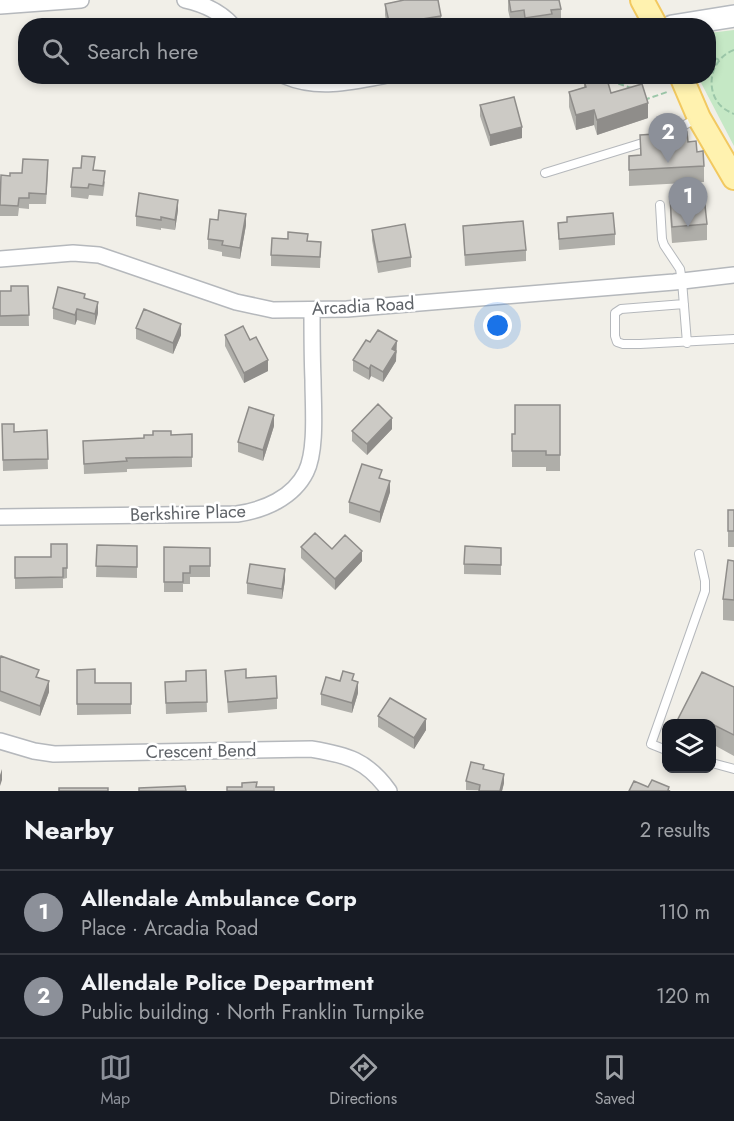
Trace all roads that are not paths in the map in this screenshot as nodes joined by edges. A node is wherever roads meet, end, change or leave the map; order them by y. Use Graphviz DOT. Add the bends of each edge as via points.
graph roads {
  1 [pos="81,0"];
  2 [pos="185,0"];
  3 [pos="642,0"];
  4 [pos="0,6"];
  5 [pos="734,16"];
  6 [pos="225,18"];
  7 [pos="652,18"];
  8 [pos="716,19"];
  9 [pos="308,84"];
  10 [pos="334,84"];
  11 [pos="679,84"];
  12 [pos="699,118"];
  13 [pos="545,173"];
  14 [pos="734,178"];
  15 [pos="660,206"];
  16 [pos="0,259"];
  17 [pos="734,275"];
  18 [pos="682,281"];
  19 [pos="684,304"];
  20 [pos="312,310"];
  21 [pos="734,339"];
  22 [pos="687,342"];
  23 [pos="0,517"];
  24 [pos="699,554"];
  25 [pos="0,741"];
  26 [pos="662,748"];
  27 [pos="716,764"];
  28 [pos="734,769"];
  29 [pos="389,791"];
  1 -- 4 [label="street"];
  2 -- 6 [label="street"];
  3 -- 7 [label="main road"];
  5 -- 8 [label="main road"];
  9 -- 10 [label="street"];
  11 -- 12 [label="main road"];
  12 -- 13 [label="lane" via="654,140"];
  12 -- 14 [label="main road"];
  15 -- 18 [label="lane" via="662,239"];
  16 -- 20 [label="street, Arcadia Road" via="73,253 99,255 236,302 273,310"];
  17 -- 18 [label="street, Arcadia Road"];
  18 -- 19 [label="lane"];
  18 -- 20 [label="street, Arcadia Road"];
  19 -- 22 [label="lane"];
  19 -- 22 [label="lane" via="621,309 615,314 615,336 623,344"];
  20 -- 23 [label="street, Berkshire Place" via="311,456 306,472 282,498 253,512 237,514"];
  21 -- 22 [label="lane"];
  24 -- 26 [label="lane" via="705,591 651,744"];
  25 -- 29 [label="street, Crescent Bend" via="54,754 311,749 341,755 369,767"];
  27 -- 28 [label="lane"];
}
